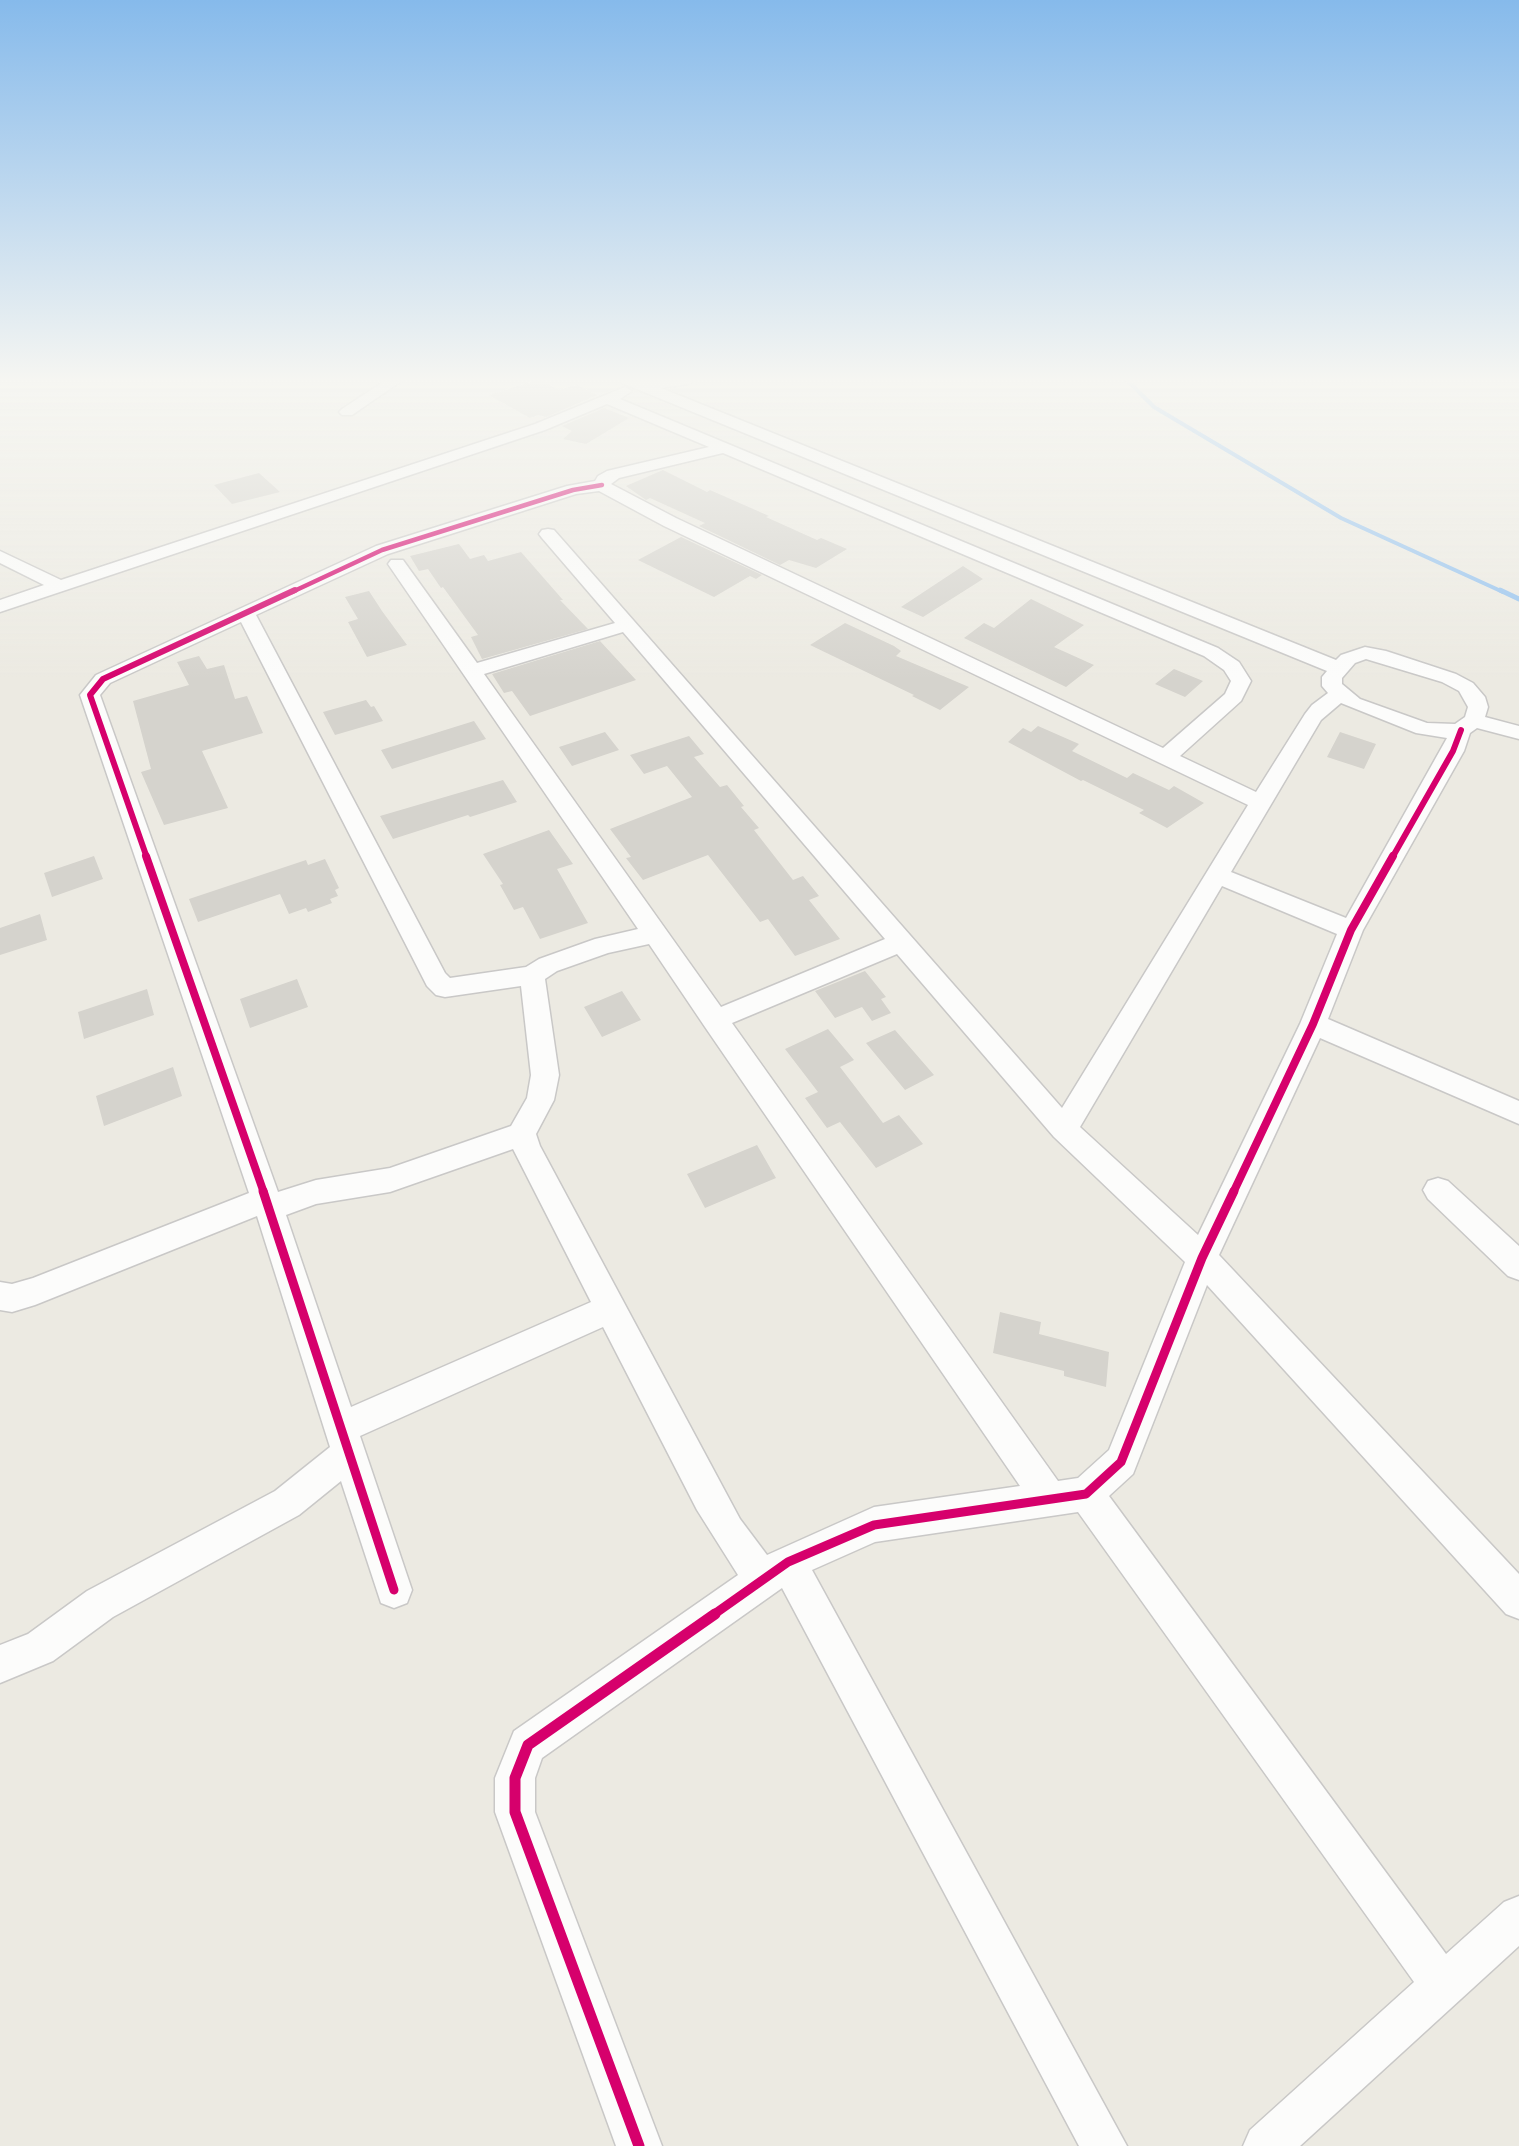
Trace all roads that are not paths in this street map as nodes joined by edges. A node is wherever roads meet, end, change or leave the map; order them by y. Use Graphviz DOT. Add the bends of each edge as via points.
graph roads {
  1 [pos="379,480"];
  2 [pos="604,480"];
  3 [pos="801,480"];
  4 [pos="874,480"];
  5 [pos="602,484"];
  6 [pos="548,534"];
  7 [pos="0,556"];
  8 [pos="398,564"];
  9 [pos="59,586"];
  10 [pos="0,606"];
  11 [pos="246,614"];
  12 [pos="627,625"];
  13 [pos="1338,668"];
  14 [pos="472,671"];
  15 [pos="1339,695"];
  16 [pos="1468,725"];
  17 [pos="1519,733"];
  18 [pos="1167,756"];
  19 [pos="1260,802"];
  20 [pos="1217,875"];
  21 [pos="1351,930"];
  22 [pos="655,934"];
  23 [pos="902,942"];
  24 [pos="532,975"];
  25 [pos="714,1020"];
  26 [pos="1313,1024"];
  27 [pos="1519,1113"];
  28 [pos="1064,1129"];
  29 [pos="522,1134"];
  30 [pos="1438,1190"];
  31 [pos="267,1204"];
  32 [pos="1202,1258"];
  33 [pos="1519,1266"];
  34 [pos="0,1296"];
  35 [pos="609,1309"];
  36 [pos="346,1439"];
  37 [pos="1068,1497"];
  38 [pos="776,1571"];
  39 [pos="394,1590"];
  40 [pos="1519,1601"];
  41 [pos="0,1664"];
  42 [pos="1519,1917"];
  43 [pos="1443,1986"];
  44 [pos="639,2146"];
  45 [pos="1104,2146"];
  46 [pos="1266,2146"];
  1 -- 9 [label="street"];
  2 -- 5 [label="street"];
  3 -- 18 [label="street" via="1210,652 1232,666 1241,681 1234,697"];
  4 -- 13 [label="street"];
  5 -- 11 [label="street" via="382,550"];
  5 -- 18 [label="street" via="670,522"];
  6 -- 12 [label="street"];
  7 -- 9 [label="street"];
  8 -- 14 [label="street"];
  9 -- 10 [label="street"];
  11 -- 24 [label="street" via="436,979 444,988"];
  11 -- 31 [label="street" via="103,679 90,695"];
  12 -- 14 [label="street"];
  12 -- 23 [label="street"];
  13 -- 15 [label="street" via="1332,686"];
  13 -- 16 [label="street" via="1365,653 1449,678 1475,697 1478,707"];
  14 -- 22 [label="street"];
  15 -- 16 [label="street" via="1353,704 1423,729 1445,732"];
  15 -- 19 [label="street" via="1318,709"];
  16 -- 17 [label="street"];
  16 -- 21 [label="street"];
  18 -- 19 [label="street"];
  19 -- 20 [label="street"];
  20 -- 21 [label="street"];
  20 -- 28 [label="street"];
  21 -- 26 [label="street"];
  22 -- 24 [label="street" via="604,945 548,965"];
  22 -- 25 [label="street"];
  23 -- 25 [label="street"];
  23 -- 28 [label="street"];
  24 -- 29 [label="street" via="545,1075 540,1100"];
  25 -- 37 [label="street"];
  26 -- 27 [label="street"];
  26 -- 32 [label="street"];
  28 -- 32 [label="street"];
  29 -- 31 [label="street" via="390,1180"];
  29 -- 35 [label="street"];
  30 -- 33 [label="street"];
  31 -- 34 [label="street" via="35,1291 12,1298"];
  31 -- 36 [label="street"];
  32 -- 37 [label="street" via="1121,1462"];
  32 -- 40 [label="street"];
  35 -- 36 [label="street"];
  35 -- 38 [label="street" via="723,1523"];
  36 -- 39 [label="street"];
  36 -- 41 [label="street" via="287,1503 100,1604 40,1648"];
  37 -- 38 [label="street" via="874,1525"];
  37 -- 43 [label="street"];
  38 -- 44 [label="street" via="528,1745 515,1778 515,1812"];
  38 -- 45 [label="street"];
  42 -- 43 [label="street"];
  43 -- 46 [label="street"];
}
